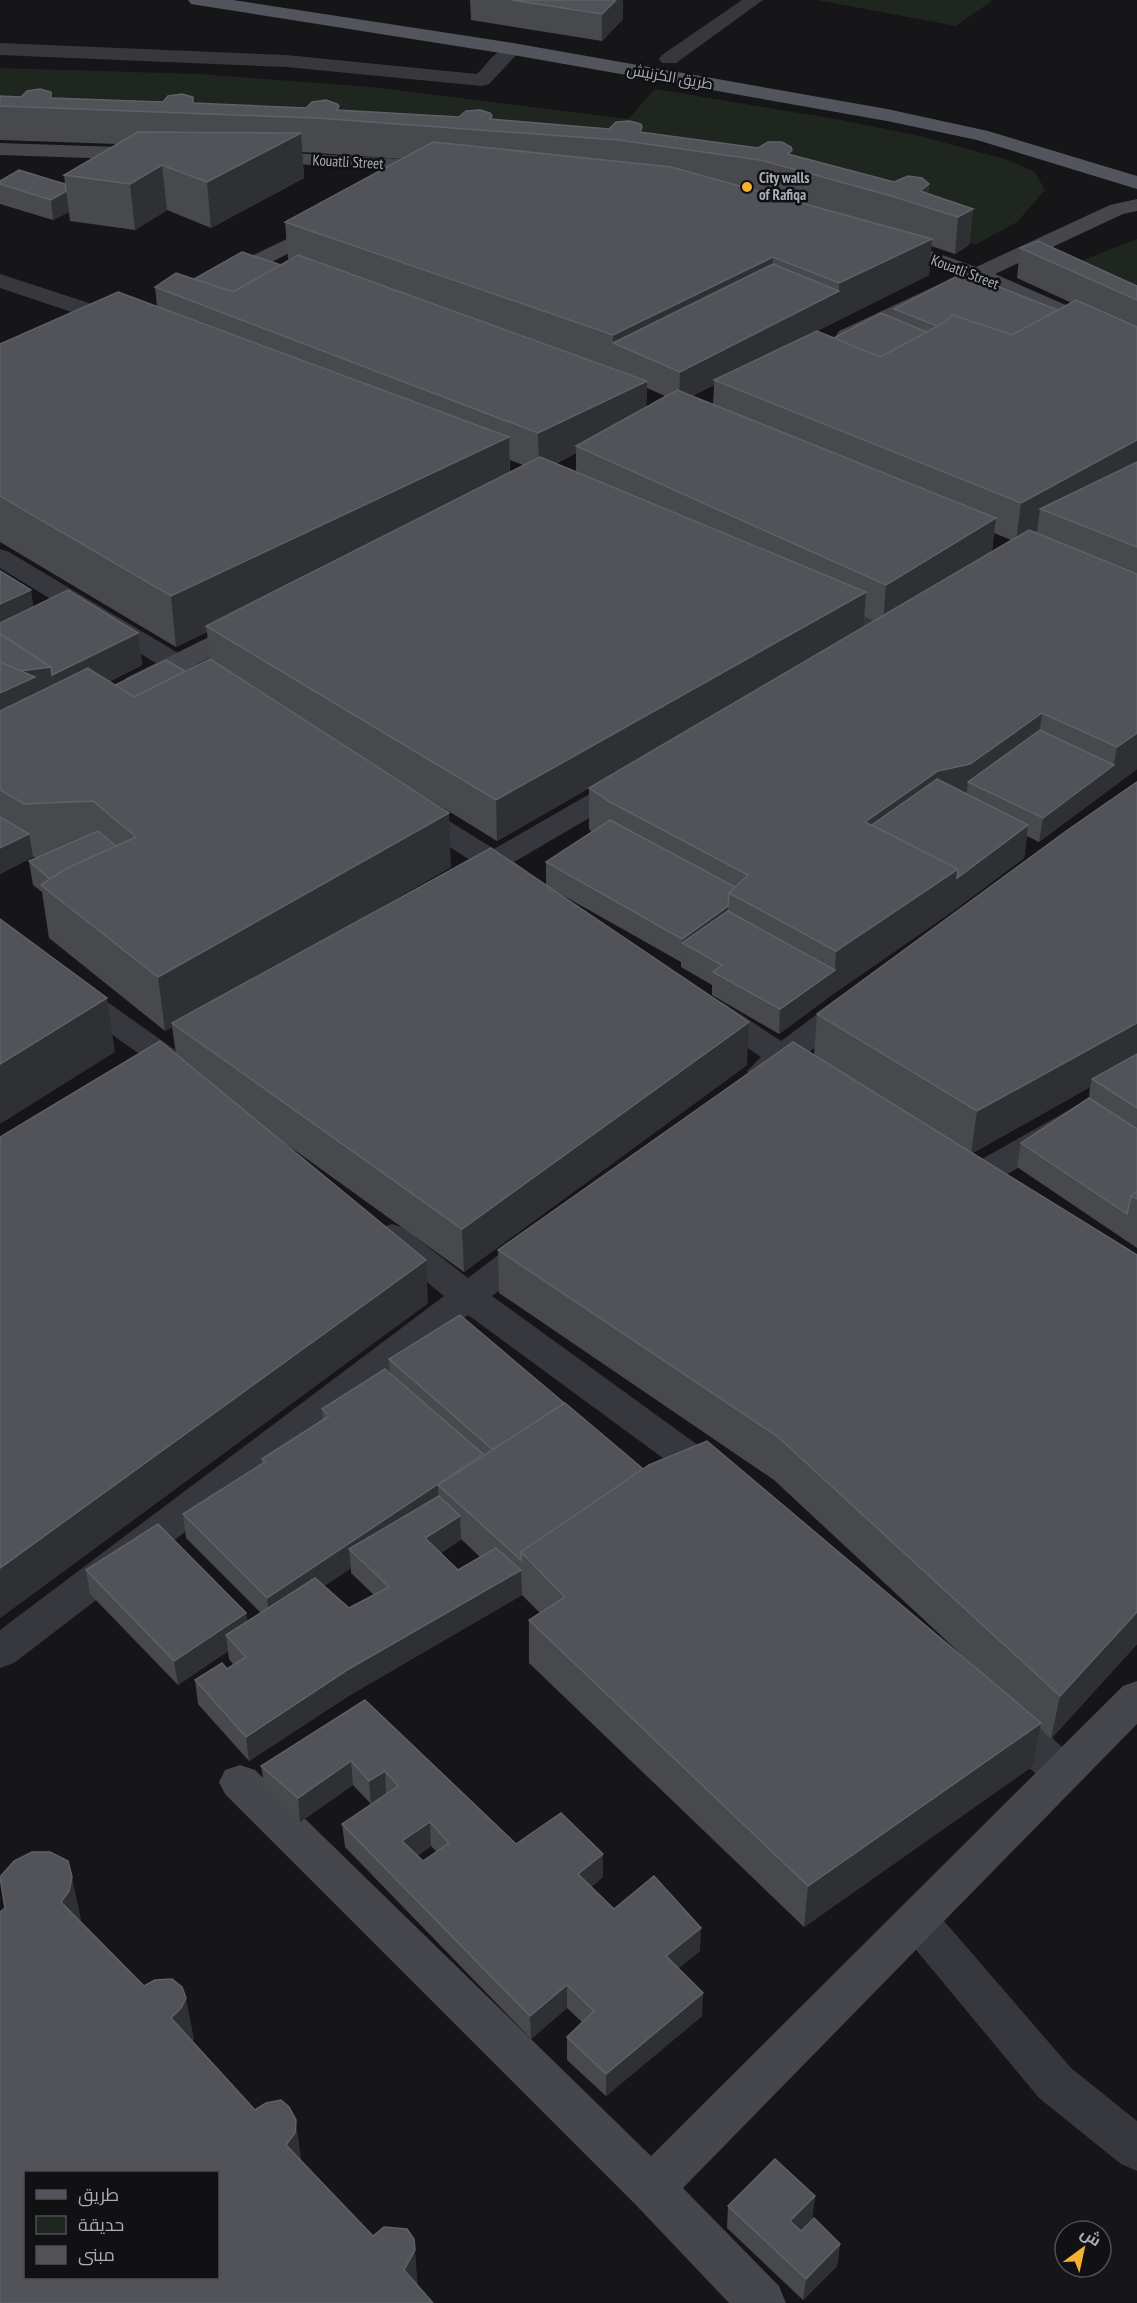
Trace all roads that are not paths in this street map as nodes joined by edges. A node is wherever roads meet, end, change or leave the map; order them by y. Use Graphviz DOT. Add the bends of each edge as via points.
graph roads {
  1 [pos="197,0"];
  2 [pos="286,0"];
  3 [pos="754,0"];
  4 [pos="0,49"];
  5 [pos="513,49"];
  6 [pos="669,59"];
  7 [pos="993,119"];
  8 [pos="0,149"];
  9 [pos="171,154"];
  10 [pos="238,157"];
  11 [pos="1137,183"];
  12 [pos="398,188"];
  13 [pos="1137,190"];
  14 [pos="1127,207"];
  15 [pos="348,215"];
  16 [pos="872,238"];
  17 [pos="976,274"];
  18 [pos="0,281"];
  19 [pos="206,286"];
  20 [pos="94,337"];
  21 [pos="1137,344"];
  22 [pos="825,347"];
  23 [pos="0,557"];
  24 [pos="805,593"];
  25 [pos="273,616"];
  26 [pos="864,647"];
  27 [pos="177,663"];
  28 [pos="226,694"];
  29 [pos="113,696"];
  30 [pos="654,768"];
  31 [pos="385,793"];
  32 [pos="494,861"];
  33 [pos="452,885"];
  34 [pos="542,894"];
  35 [pos="0,941"];
  36 [pos="873,987"];
  37 [pos="686,992"];
  38 [pos="172,1048"];
  39 [pos="782,1057"];
  40 [pos="132,1072"];
  41 [pos="820,1081"];
  42 [pos="744,1086"];
  43 [pos="1137,1086"];
  44 [pos="215,1095"];
  45 [pos="1006,1196"];
  46 [pos="365,1215"];
  47 [pos="563,1224"];
  48 [pos="468,1297"];
  49 [pos="739,1497"];
  50 [pos="0,1652"];
  51 [pos="1137,1698"];
  52 [pos="981,1703"];
  53 [pos="1062,1772"];
  54 [pos="240,1782"];
  55 [pos="917,1920"];
  56 [pos="1137,2149"];
  57 [pos="651,2188"];
  58 [pos="762,2303"];
  1 -- 5 [label="main road, طريق الكرنيش"];
  2 -- 6 [label="main road, طريق الكرنيش"];
  3 -- 6 [label="street"];
  4 -- 5 [label="street" via="286,61 482,80"];
  5 -- 11 [label="main road, طريق الكرنيش" via="981,135"];
  6 -- 7 [label="main road, طريق الكرنيش"];
  8 -- 9 [label="street"];
  10 -- 12 [label="street, Kouatli Street" via="444,168"];
  13 -- 14 [label="street"];
  14 -- 17 [label="street"];
  15 -- 19 [label="street" via="268,267"];
  16 -- 17 [label="street, Kouatli Street"];
  17 -- 21 [label="street, Kouatli Street"];
  17 -- 22 [label="street"];
  18 -- 20 [label="street" via="139,323"];
  23 -- 27 [label="street"];
  24 -- 26 [label="street" via="904,624"];
  25 -- 27 [label="street"];
  27 -- 28 [label="street"];
  27 -- 29 [label="street"];
  30 -- 32 [label="street"];
  31 -- 32 [label="street"];
  32 -- 33 [label="street"];
  32 -- 34 [label="street"];
  35 -- 38 [label="street"];
  36 -- 39 [label="street"];
  37 -- 39 [label="street"];
  38 -- 40 [label="street"];
  38 -- 44 [label="street"];
  39 -- 41 [label="street"];
  39 -- 42 [label="street"];
  43 -- 45 [label="street" via="966,1171"];
  46 -- 48 [label="street"];
  47 -- 48 [label="street"];
  48 -- 49 [label="street"];
  48 -- 50 [label="street"];
  51 -- 53 [label="street"];
  52 -- 53 [label="street"];
  53 -- 55 [label="street"];
  54 -- 57 [label="street"];
  55 -- 56 [label="street" via="1055,2083"];
  55 -- 57 [label="street"];
  57 -- 58 [label="street"];
}
